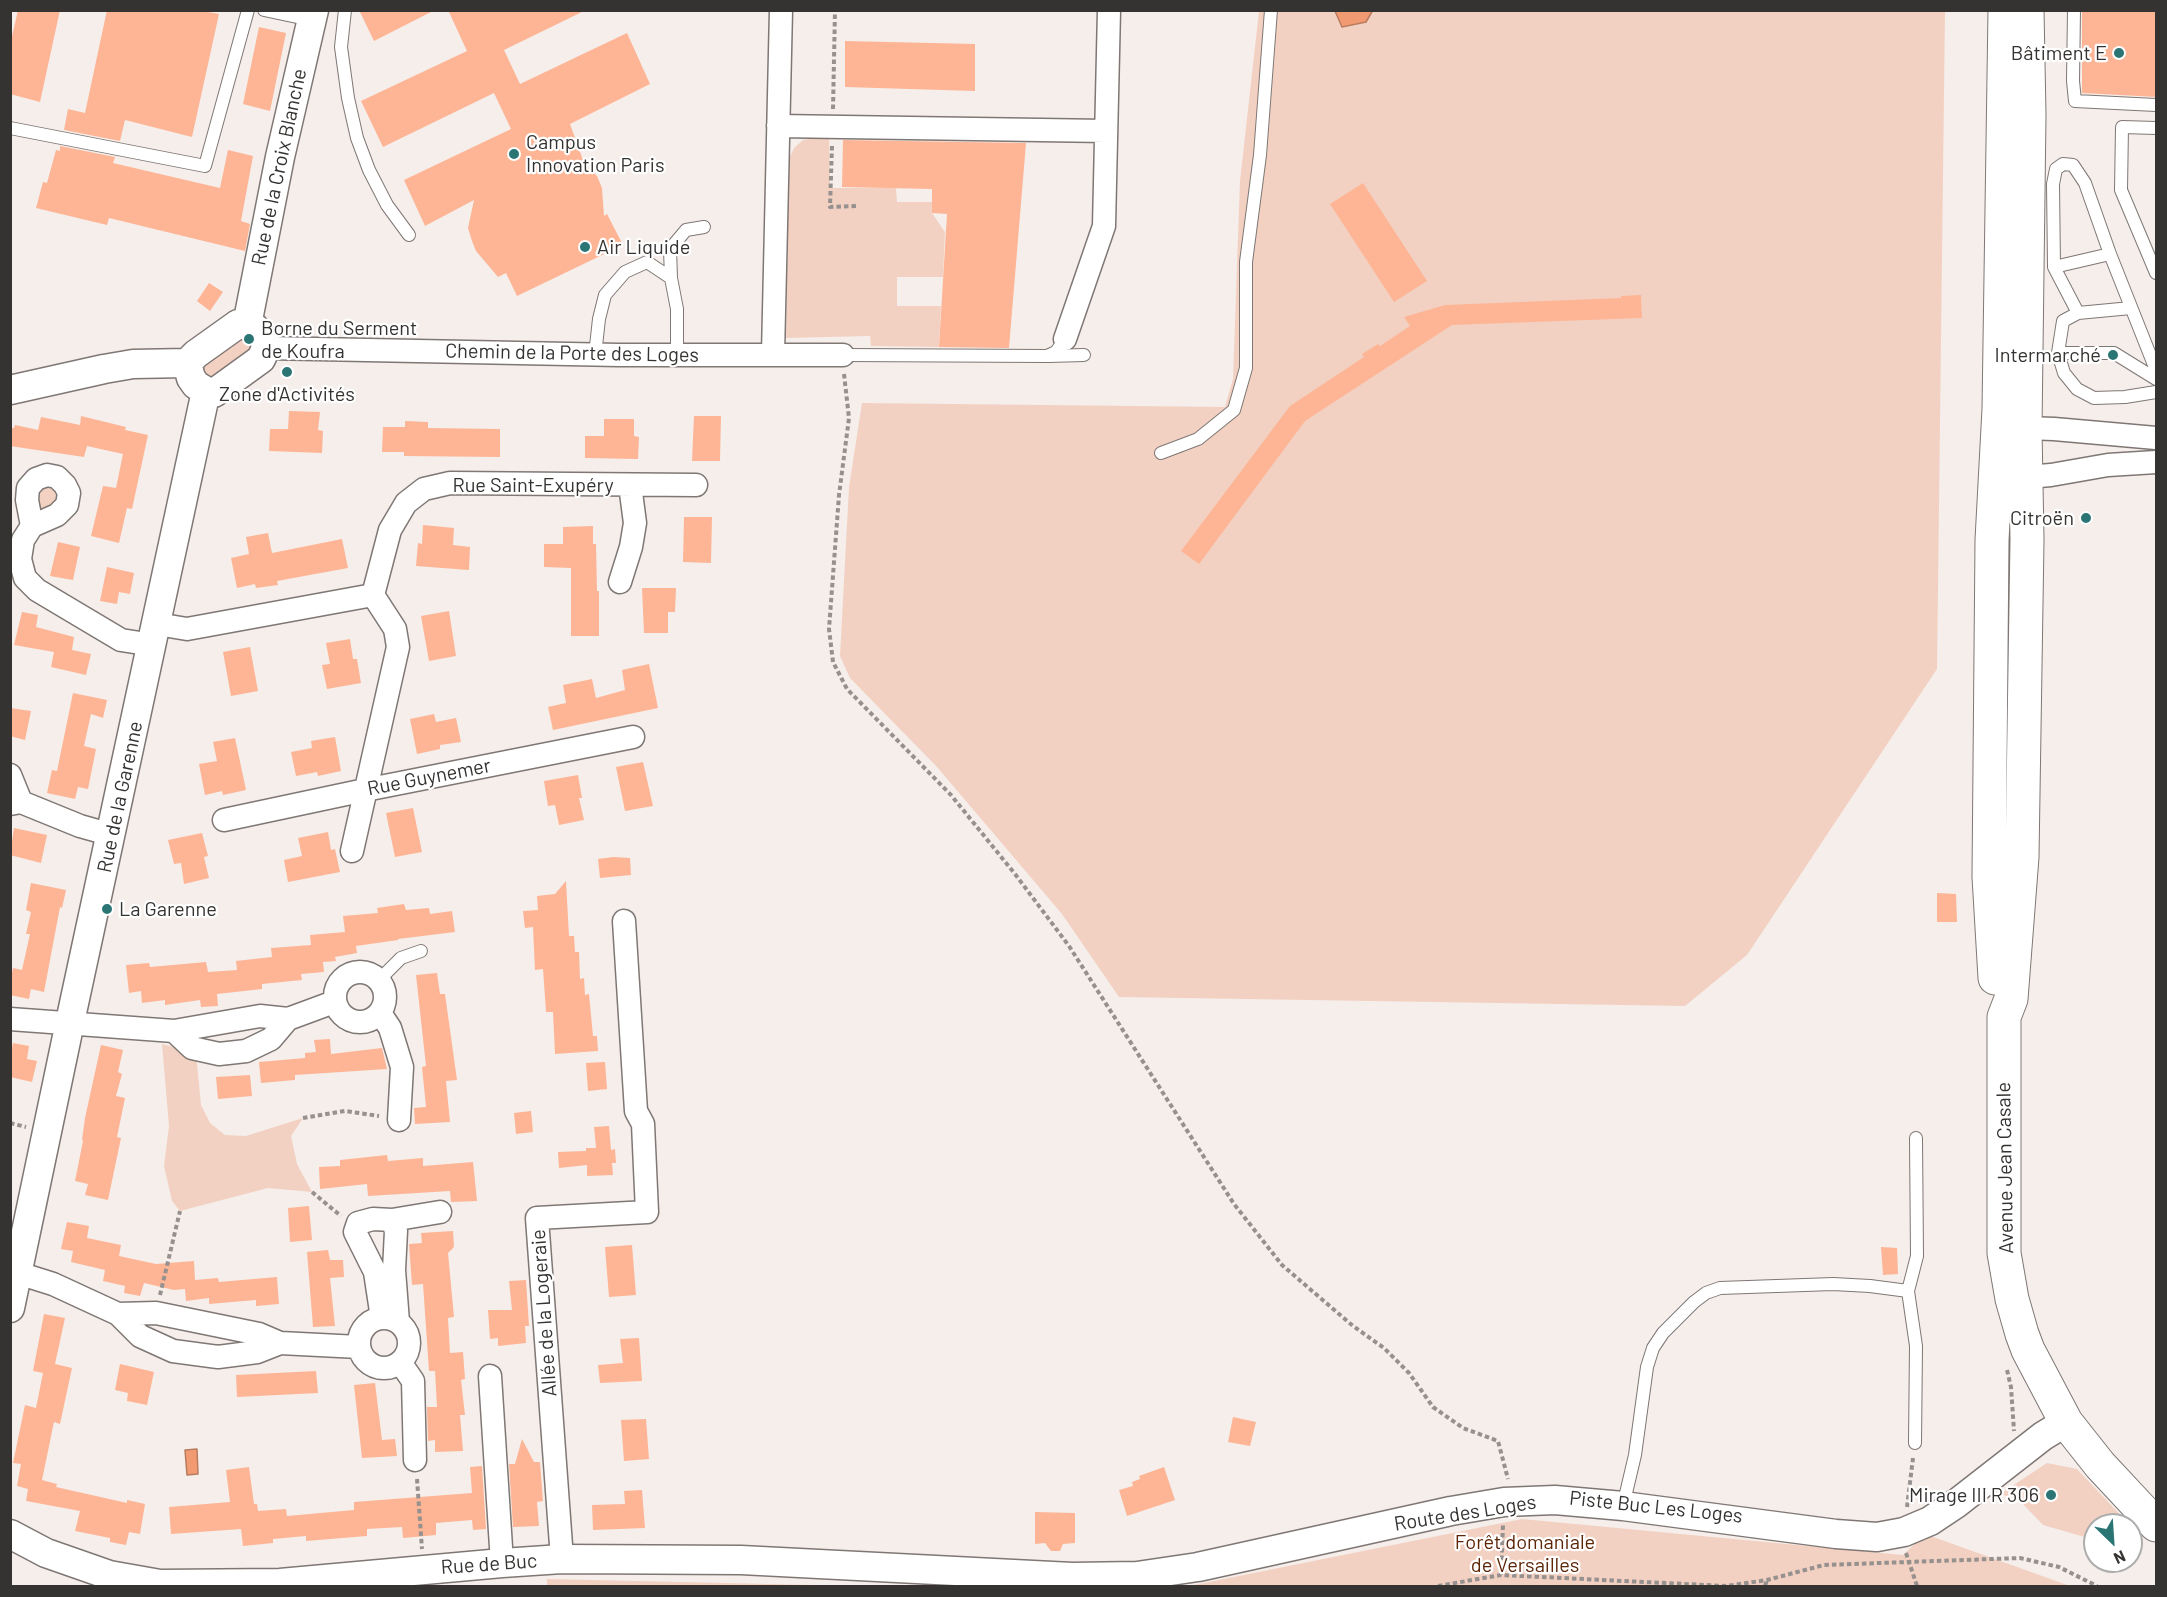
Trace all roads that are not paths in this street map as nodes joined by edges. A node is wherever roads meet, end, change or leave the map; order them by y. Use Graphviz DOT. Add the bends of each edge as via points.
graph roads {
  1 [pos="248,10"];
  2 [pos="264,10"];
  3 [pos="345,10"];
  4 [pos="781,10"];
  5 [pos="1109,10"];
  6 [pos="1271,10"];
  7 [pos="2005,10"];
  8 [pos="2074,10"];
  9 [pos="313,15"];
  10 [pos="2031,20"];
  11 [pos="2157,105"];
  12 [pos="778,126"];
  13 [pos="10,128"];
  14 [pos="2157,128"];
  15 [pos="1106,131"];
  16 [pos="704,227"];
  17 [pos="409,235"];
  18 [pos="2110,254"];
  19 [pos="2054,267"];
  20 [pos="2157,273"];
  21 [pos="671,278"];
  22 [pos="2131,308"];
  23 [pos="2078,313"];
  24 [pos="247,325"];
  25 [pos="1065,339"];
  26 [pos="266,348"];
  27 [pos="2058,353"];
  28 [pos="773,354"];
  29 [pos="595,355"];
  30 [pos="676,355"];
  31 [pos="843,355"];
  32 [pos="1084,355"];
  33 [pos="1047,356"];
  34 [pos="187,363"];
  35 [pos="2157,370"];
  36 [pos="2157,379"];
  37 [pos="10,390"];
  38 [pos="206,391"];
  39 [pos="2157,392"];
  40 [pos="2157,438"];
  41 [pos="2014,452"];
  42 [pos="1161,453"];
  43 [pos="2157,462"];
  44 [pos="630,485"];
  45 [pos="696,485"];
  46 [pos="32,526"];
  47 [pos="620,582"];
  48 [pos="373,595"];
  49 [pos="155,635"];
  50 [pos="633,737"];
  51 [pos="10,774"];
  52 [pos="366,790"];
  53 [pos="16,803"];
  54 [pos="224,820"];
  55 [pos="112,835"];
  56 [pos="352,851"];
  57 [pos="624,921"];
  58 [pos="421,951"];
  59 [pos="379,980"];
  60 [pos="334,1002"];
  61 [pos="380,1013"];
  62 [pos="288,1018"];
  63 [pos="10,1019"];
  64 [pos="70,1022"];
  65 [pos="174,1031"];
  66 [pos="399,1120"];
  67 [pos="1916,1138"];
  68 [pos="440,1212"];
  69 [pos="392,1221"];
  70 [pos="18,1273"];
  71 [pos="1908,1292"];
  72 [pos="10,1308"];
  73 [pos="118,1314"];
  74 [pos="390,1320"];
  75 [pos="280,1343"];
  76 [pos="359,1347"];
  77 [pos="400,1362"];
  78 [pos="490,1376"];
  79 [pos="2066,1422"];
  80 [pos="1915,1443"];
  81 [pos="416,1460"];
  82 [pos="1623,1506"];
  83 [pos="2157,1525"];
  84 [pos="10,1534"];
  85 [pos="562,1559"];
  86 [pos="502,1563"];
  87 [pos="941,1571"];
  1 -- 13 [label="lane" via="205,166"];
  2 -- 9 [label="lane"];
  3 -- 17 [label="lane" via="341,47 357,138 387,205"];
  4 -- 12 [label="street"];
  5 -- 15 [label="street"];
  6 -- 42 [label="lane" via="1260,154 1246,262 1246,368 1234,410 1198,439"];
  7 -- 41 [label="main road"];
  8 -- 11 [label="lane" via="2075,102"];
  9 -- 24 [label="street, Rue de la Croix Blanche"];
  10 -- 41 [label="main road"];
  12 -- 15 [label="street"];
  12 -- 28 [label="street"];
  14 -- 20 [label="lane" via="2122,127 2121,179 2121,190"];
  15 -- 25 [label="street" via="1104,226"];
  16 -- 21 [label="lane" via="686,230 670,249"];
  18 -- 19 [label="lane"];
  18 -- 19 [label="lane" via="2085,183 2073,165 2063,164 2056,169 2053,184"];
  18 -- 22 [label="lane"];
  19 -- 23 [label="lane"];
  21 -- 29 [label="lane" via="647,262 625,272 605,295"];
  21 -- 30 [label="lane" via="677,309"];
  22 -- 23 [label="lane"];
  22 -- 35 [label="lane"];
  23 -- 27 [label="lane" via="2063,321"];
  24 -- 26 [label="street" via="265,340"];
  24 -- 34 [label="street" via="238,324"];
  25 -- 33 [label="lane" via="1056,352"];
  26 -- 29 [label="street, Chemin de la Porte des Loges"];
  26 -- 38 [label="street" via="261,359 214,393"];
  27 -- 36 [label="lane" via="2114,353"];
  27 -- 39 [label="lane" via="2064,373 2077,389 2094,398"];
  28 -- 30 [label="street, Chemin de la Porte des Loges"];
  28 -- 31 [label="street, Chemin de la Porte des Loges"];
  29 -- 30 [label="street, Chemin de la Porte des Loges"];
  31 -- 33 [label="lane"];
  32 -- 33 [label="lane"];
  34 -- 37 [label="street" via="133,364"];
  34 -- 38 [label="street" via="191,378"];
  38 -- 49 [label="street, Rue de la Garenne"];
  40 -- 41 [label="street" via="2054,429"];
  41 -- 43 [label="street" via="2051,476 2108,465"];
  41 -- 79 [label="main road, Avenue Jean Casale" via="2022,857 2011,999 2004,1017 2004,1253 2022,1334"];
  44 -- 45 [label="street, Rue Saint-Exupéry"];
  44 -- 47 [label="street" via="635,523"];
  44 -- 48 [label="street, Rue Saint-Exupéry" via="450,483 424,489 406,503 390,530"];
  46 -- 49 [label="street" via="23,540 20,559 25,578 37,591 121,640"];
  48 -- 49 [label="street"];
  48 -- 52 [label="street" via="395,629 398,647"];
  49 -- 55 [label="street, Rue de la Garenne"];
  50 -- 52 [label="street, Rue Guynemer"];
  51 -- 53 [label="street"];
  52 -- 54 [label="street, Rue Guynemer"];
  52 -- 56 [label="street"];
  53 -- 55 [label="street"];
  55 -- 64 [label="street, Rue de la Garenne"];
  57 -- 85 [label="street, Allée de la Logeraie" via="636,1111 643,1124 647,1212 537,1218"];
  58 -- 59 [label="lane" via="401,958"];
  59 -- 60 [label="street" via="365,972 348,974 337,986"];
  59 -- 61 [label="street" via="385,996"];
  60 -- 61 [label="street" via="343,1016 358,1022"];
  60 -- 62 [label="street"];
  61 -- 66 [label="street" via="390,1028 402,1067"];
  62 -- 65 [label="street" via="260,1016"];
  62 -- 65 [label="street" via="271,1039 246,1051 219,1054 192,1048"];
  63 -- 64 [label="street"];
  64 -- 65 [label="street"];
  64 -- 70 [label="street, Rue de la Garenne"];
  67 -- 71 [label="lane" via="1917,1256"];
  68 -- 69 [label="street"];
  69 -- 74 [label="street" via="396,1231"];
  69 -- 74 [label="street" via="373,1219 358,1223 355,1232 375,1272"];
  70 -- 72 [label="street, Rue de la Garenne"];
  70 -- 73 [label="street" via="53,1284"];
  71 -- 80 [label="lane" via="1917,1346"];
  71 -- 82 [label="lane" via="1833,1284 1720,1288 1694,1302 1653,1348"];
  73 -- 75 [label="street" via="156,1313 259,1334"];
  73 -- 75 [label="street" via="140,1336 173,1351 218,1357 256,1352"];
  74 -- 76 [label="street" via="374,1320 362,1331"];
  74 -- 77 [label="street" via="404,1327 409,1342 406,1357"];
  75 -- 76 [label="street"];
  76 -- 77 [label="street" via="366,1361 379,1368"];
  77 -- 81 [label="street" via="412,1381"];
  78 -- 86 [label="street"];
  79 -- 82 [label="street, Route des Loges" via="1957,1503 1904,1532 1851,1536"];
  79 -- 83 [label="main road, Avenue Jean Casale"];
  82 -- 87 [label="street, Route des Loges" via="1555,1500 1504,1502 1182,1570 1137,1576"];
  84 -- 86 [label="street, Rue de Buc" via="46,1553 109,1575 160,1584 280,1583"];
  85 -- 86 [label="street, Rue de Buc"];
  85 -- 87 [label="street, Rue de Buc" via="741,1560"];
}
